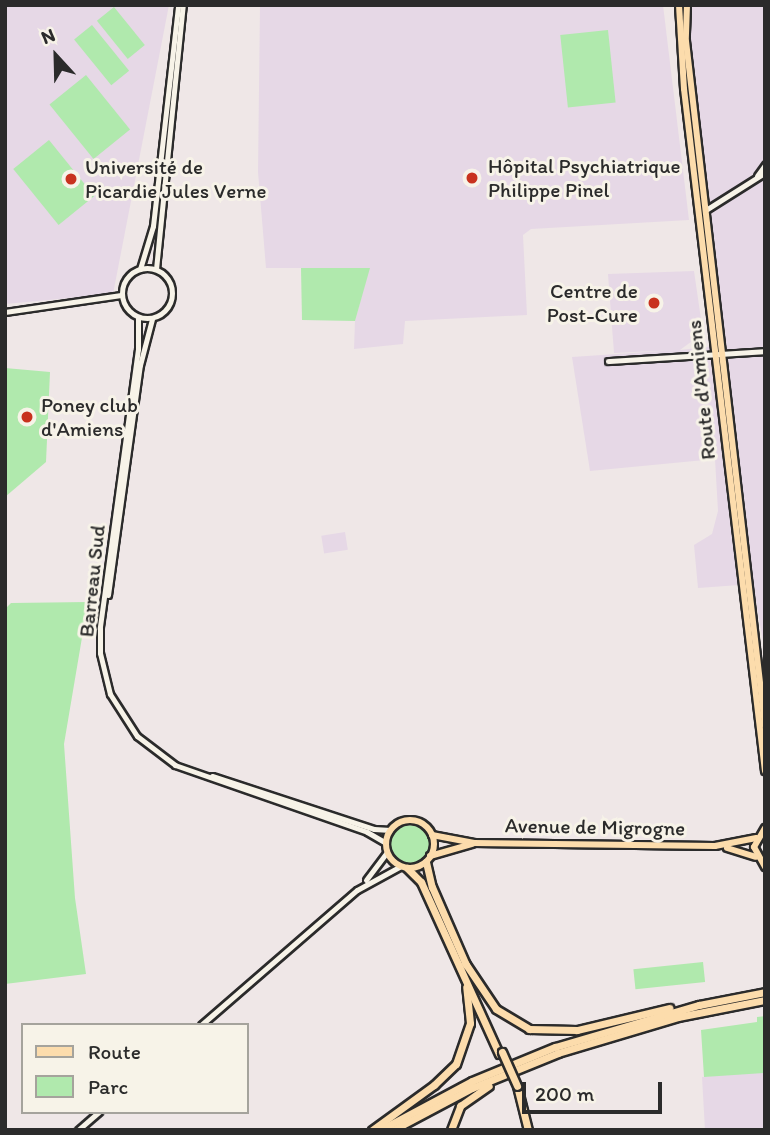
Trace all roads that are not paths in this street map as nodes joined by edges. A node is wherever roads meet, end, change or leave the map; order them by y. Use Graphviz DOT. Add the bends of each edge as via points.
graph roads {
  1 [pos="180,5"];
  2 [pos="679,5"];
  3 [pos="687,5"];
  4 [pos="765,165"];
  5 [pos="762,173"];
  6 [pos="702,212"];
  7 [pos="140,269"];
  8 [pos="156,269"];
  9 [pos="121,295"];
  10 [pos="5,312"];
  11 [pos="138,317"];
  12 [pos="152,318"];
  13 [pos="765,351"];
  14 [pos="714,352"];
  15 [pos="722,355"];
  16 [pos="608,361"];
  17 [pos="752,626"];
  18 [pos="759,655"];
  19 [pos="765,663"];
  20 [pos="763,678"];
  21 [pos="765,706"];
  22 [pos="765,714"];
  23 [pos="764,720"];
  24 [pos="765,726"];
  25 [pos="765,771"];
  26 [pos="765,828"];
  27 [pos="390,831"];
  28 [pos="432,835"];
  29 [pos="756,838"];
  30 [pos="386,843"];
  31 [pos="474,843"];
  32 [pos="715,846"];
  33 [pos="387,852"];
  34 [pos="756,857"];
  35 [pos="428,859"];
  36 [pos="404,867"];
  37 [pos="765,867"];
  38 [pos="357,890"];
  39 [pos="463,966"];
  40 [pos="765,992"];
  41 [pos="765,1000"];
  42 [pos="694,1006"];
  43 [pos="203,1023"];
  44 [pos="518,1069"];
  45 [pos="97,1114"];
  46 [pos="78,1130"];
  47 [pos="372,1130"];
  48 [pos="380,1130"];
  49 [pos="393,1130"];
  50 [pos="451,1130"];
  51 [pos="526,1130"];
  1 -- 7 [label="main road" via="153,226"];
  1 -- 8 [label="main road"];
  2 -- 6 [label="main road, Route d'Amiens"];
  3 -- 6 [label="main road, Route d'Amiens" via="686,41"];
  4 -- 5 [label="street"];
  5 -- 6 [label="street"];
  6 -- 14 [label="main road, Route d'Amiens"];
  6 -- 15 [label="main road, Route d'Amiens"];
  7 -- 8 [label="main road"];
  7 -- 9 [label="main road" via="125,280"];
  8 -- 12 [label="main road" via="169,281 172,299"];
  9 -- 10 [label="street"];
  9 -- 11 [label="main road"];
  11 -- 12 [label="main road"];
  11 -- 30 [label="main road, Barreau Sud" via="138,349 100,638 110,694 137,736 175,765 367,832"];
  12 -- 27 [label="main road, Barreau Sud" via="140,365 103,626 104,663 117,702 131,724 169,758 345,820"];
  13 -- 15 [label="street"];
  14 -- 15 [label="street"];
  14 -- 16 [label="street"];
  14 -- 25 [label="main road, Route d'Amiens"];
  15 -- 17 [label="main road, Route d'Amiens"];
  17 -- 18 [label="street"];
  17 -- 23 [label="main road, Route d'Amiens"];
  18 -- 19 [label="street"];
  18 -- 20 [label="street"];
  20 -- 21 [label="street"];
  22 -- 23 [label="street"];
  23 -- 24 [label="main road, Route d'Amiens"];
  26 -- 29 [label="main road"];
  27 -- 28 [label="main road" via="411,820 426,826"];
  27 -- 30 [label="main road"];
  28 -- 31 [label="main road, Avenue de Migrogne"];
  28 -- 35 [label="main road"];
  29 -- 32 [label="main road, Avenue de Migrogne"];
  29 -- 34 [label="main road"];
  30 -- 33 [label="main road"];
  31 -- 32 [label="main road, Avenue de Migrogne"];
  31 -- 35 [label="main road, Avenue de Migrogne"];
  32 -- 34 [label="main road, Avenue de Migrogne"];
  33 -- 36 [label="main road"];
  33 -- 38 [label="main road"];
  34 -- 37 [label="main road"];
  35 -- 36 [label="main road"];
  35 -- 39 [label="highway" via="432,887"];
  36 -- 38 [label="main road"];
  36 -- 39 [label="highway" via="421,882"];
  38 -- 43 [label="main road"];
  39 -- 42 [label="highway" via="496,1009 516,1024 543,1032"];
  39 -- 47 [label="highway" via="471,1013 461,1056 434,1085"];
  39 -- 51 [label="highway, bridge" via="515,1087"];
  40 -- 42 [label="highway"];
  41 -- 44 [label="highway" via="644,1026"];
  42 -- 48 [label="highway" via="544,1051 472,1081"];
  44 -- 49 [label="highway"];
  44 -- 50 [label="highway" via="466,1100 455,1113"];
  45 -- 46 [label="main road"];
}
